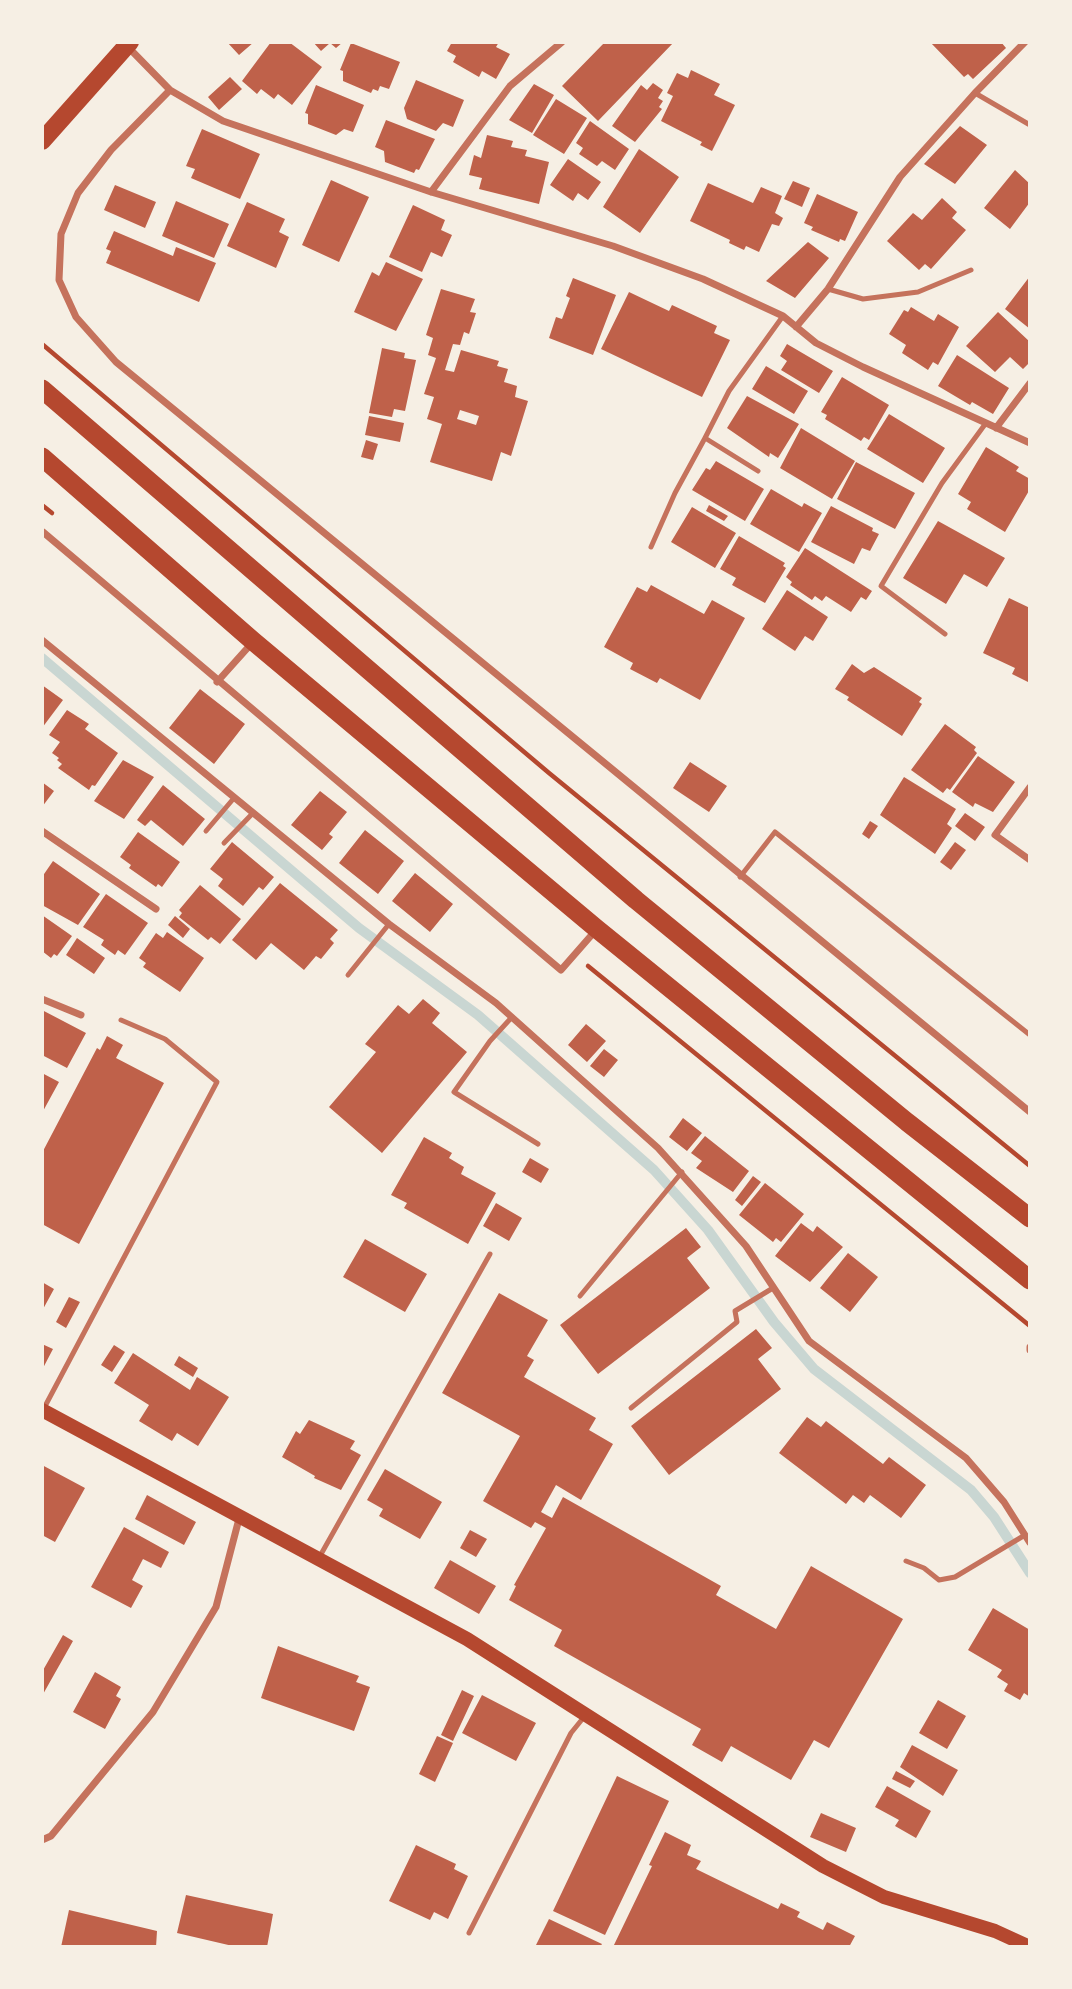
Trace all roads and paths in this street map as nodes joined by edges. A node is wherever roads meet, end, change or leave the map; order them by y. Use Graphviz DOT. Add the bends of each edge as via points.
graph roads {
  1 [pos="562,42"];
  2 [pos="1025,42"];
  3 [pos="128,44"];
  4 [pos="170,90"];
  5 [pos="975,93"];
  6 [pos="1030,125"];
  7 [pos="42,141"];
  8 [pos="431,192"];
  9 [pos="971,270"];
  10 [pos="828,289"];
  11 [pos="783,316"];
  12 [pos="796,327"];
  13 [pos="42,344"];
  14 [pos="1030,383"];
  15 [pos="42,389"];
  16 [pos="986,423"];
  17 [pos="996,428"];
  18 [pos="705,438"];
  19 [pos="1030,443"];
  20 [pos="42,457"];
  21 [pos="758,471"];
  22 [pos="43,532"];
  23 [pos="651,547"];
  24 [pos="945,634"];
  25 [pos="42,640"];
  26 [pos="253,641"];
  27 [pos="217,682"];
  28 [pos="1030,787"];
  29 [pos="234,798"];
  30 [pos="253,813"];
  31 [pos="42,831"];
  32 [pos="206,831"];
  33 [pos="224,843"];
  34 [pos="1030,860"];
  35 [pos="740,877"];
  36 [pos="156,909"];
  37 [pos="386,927"];
  38 [pos="597,929"];
  39 [pos="348,975"];
  40 [pos="42,999"];
  41 [pos="81,1015"];
  42 [pos="512,1017"];
  43 [pos="121,1020"];
  44 [pos="1030,1035"];
  45 [pos="1030,1112"];
  46 [pos="538,1144"];
  47 [pos="1030,1166"];
  48 [pos="679,1175"];
  49 [pos="1030,1218"];
  50 [pos="490,1254"];
  51 [pos="1030,1280"];
  52 [pos="773,1288"];
  53 [pos="580,1296"];
  54 [pos="631,1408"];
  55 [pos="42,1410"];
  56 [pos="241,1515"];
  57 [pos="1025,1535"];
  58 [pos="1030,1543"];
  59 [pos="319,1558"];
  60 [pos="906,1562"];
  61 [pos="586,1715"];
  62 [pos="42,1840"];
  63 [pos="468,1933"];
  64 [pos="1030,1947"];
  1 -- 8 [label="street" via="510,86"];
  2 -- 5 [label="street"];
  3 -- 4 [label="street"];
  3 -- 7 [label="main road"];
  4 -- 8 [label="street" via="223,121"];
  4 -- 35 [label="street" via="111,150 78,193 61,234 59,280 76,317 116,362"];
  5 -- 6 [label="lane"];
  5 -- 10 [label="street" via="900,177"];
  8 -- 11 [label="street" via="613,246 703,279"];
  9 -- 10 [label="lane" via="918,292 863,299"];
  10 -- 12 [label="street"];
  11 -- 12 [label="street"];
  11 -- 18 [label="lane" via="729,391"];
  12 -- 16 [label="street" via="863,367"];
  13 -- 47 [label="path" via="548,773"];
  14 -- 17 [label="street"];
  15 -- 49 [label="highway" via="636,900"];
  16 -- 17 [label="street"];
  16 -- 24 [label="lane" via="942,483 881,586"];
  17 -- 19 [label="street"];
  18 -- 21 [label="lane"];
  18 -- 23 [label="lane"];
  20 -- 26 [label="highway"];
  22 -- 27 [label="street"];
  25 -- 29 [label="street"];
  26 -- 27 [label="street"];
  26 -- 38 [label="highway"];
  27 -- 38 [label="street" via="561,970"];
  28 -- 34 [label="street" via="995,835"];
  29 -- 30 [label="street"];
  29 -- 32 [label="lane"];
  30 -- 33 [label="lane"];
  30 -- 37 [label="street"];
  31 -- 36 [label="street"];
  35 -- 44 [label="lane" via="775,832"];
  35 -- 45 [label="street"];
  37 -- 39 [label="lane"];
  37 -- 42 [label="street"];
  38 -- 51 [label="highway"];
  40 -- 41 [label="street"];
  42 -- 46 [label="lane" via="454,1092"];
  42 -- 48 [label="street"];
  43 -- 55 [label="lane" via="165,1039 217,1082"];
  48 -- 52 [label="street" via="746,1246"];
  48 -- 53 [label="lane"];
  50 -- 59 [label="lane"];
  52 -- 54 [label="lane" via="736,1311 737,1322"];
  52 -- 57 [label="street" via="809,1341 966,1458"];
  55 -- 56 [label="main road"];
  56 -- 59 [label="main road"];
  56 -- 62 [label="street" via="216,1607 153,1712 51,1836"];
  57 -- 58 [label="street"];
  57 -- 60 [label="lane" via="955,1577 939,1580 924,1567"];
  59 -- 61 [label="main road" via="467,1639"];
  61 -- 63 [label="lane" via="571,1733"];
  61 -- 64 [label="main road" via="823,1866 884,1897 995,1931"];
}
